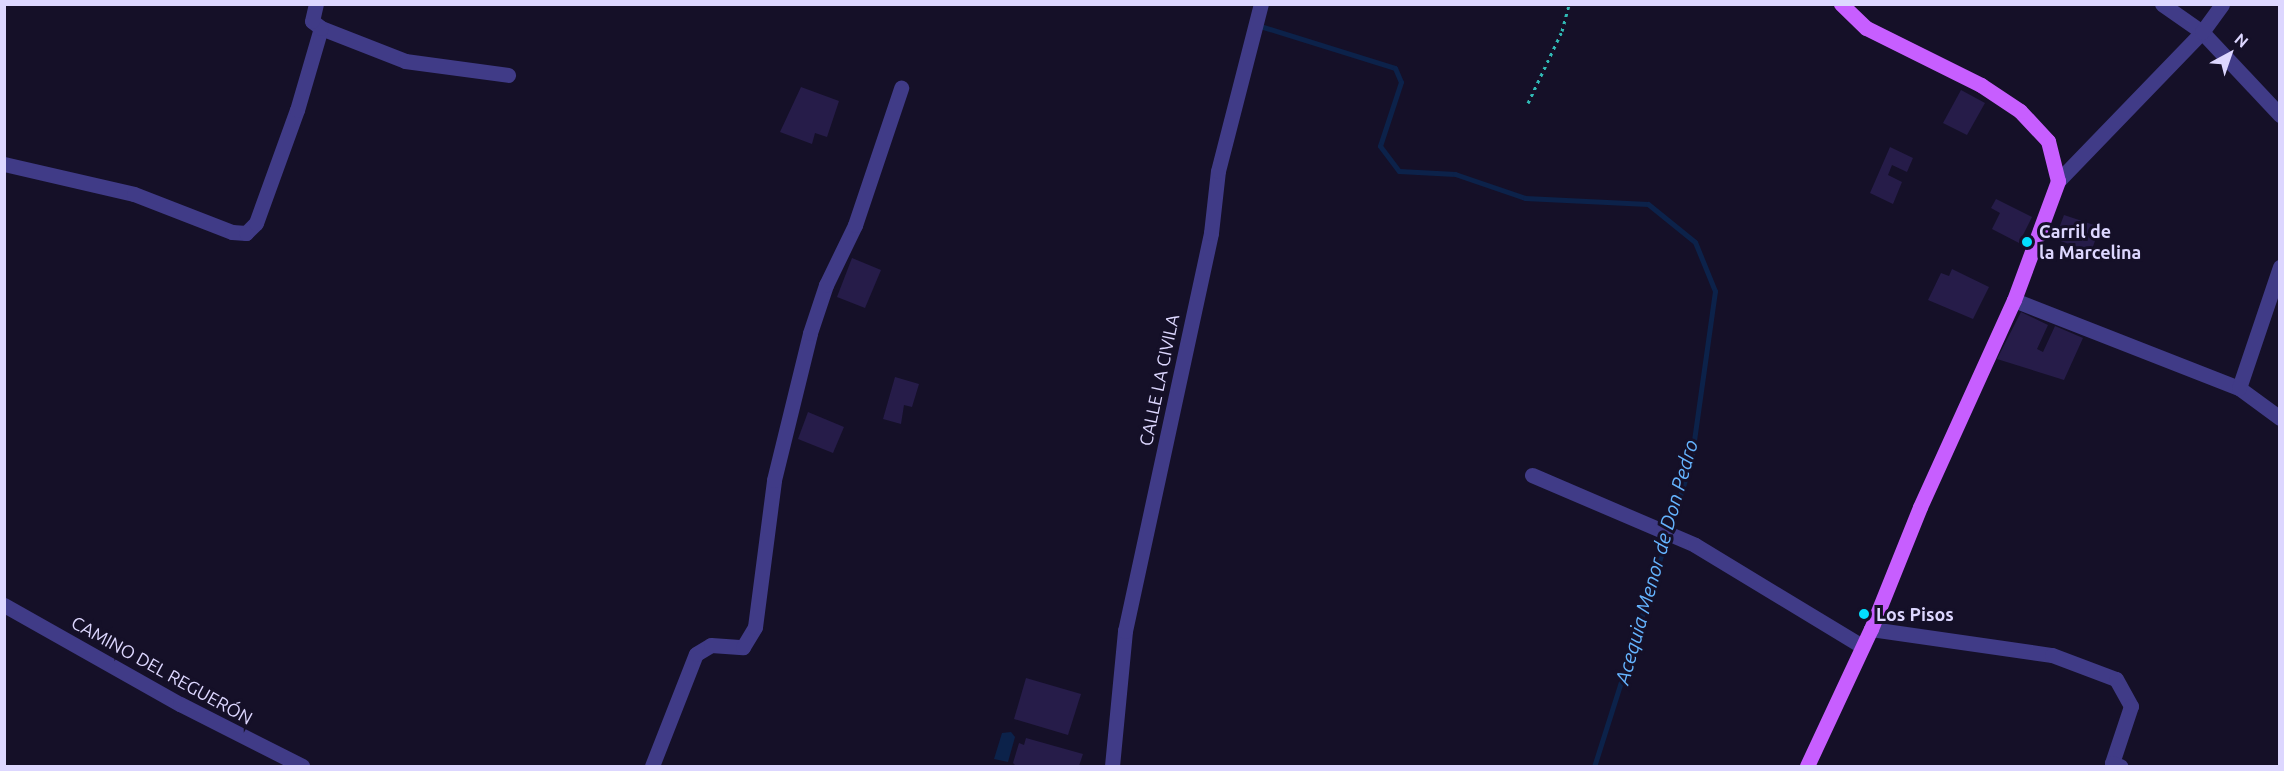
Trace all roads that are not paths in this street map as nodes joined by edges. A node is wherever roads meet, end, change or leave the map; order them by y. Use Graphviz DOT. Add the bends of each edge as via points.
graph roads {
  1 [pos="316,4"];
  2 [pos="1261,4"];
  3 [pos="1841,4"];
  4 [pos="2162,4"];
  5 [pos="2222,4"];
  6 [pos="321,28"];
  7 [pos="2202,32"];
  8 [pos="508,75"];
  9 [pos="901,88"];
  10 [pos="2280,115"];
  11 [pos="4,164"];
  12 [pos="2058,181"];
  13 [pos="2280,267"];
  14 [pos="2014,300"];
  15 [pos="2239,388"];
  16 [pos="2280,418"];
  17 [pos="1532,475"];
  18 [pos="4,605"];
  19 [pos="1872,629"];
  20 [pos="1862,646"];
  21 [pos="302,766"];
  22 [pos="652,766"];
  23 [pos="1112,766"];
  24 [pos="1807,766"];
  25 [pos="2120,766"];
  1 -- 6 [label="street" via="312,21"];
  2 -- 23 [label="street, CALLE LA CIVILA" via="1218,171 1211,232 1125,631"];
  3 -- 12 [label="main road" via="1866,28 1981,85 2020,111 2048,141"];
  4 -- 7 [label="street"];
  5 -- 7 [label="street"];
  6 -- 8 [label="street" via="405,61"];
  6 -- 11 [label="street" via="282,158 256,223 246,233 232,232 134,194"];
  7 -- 10 [label="street"];
  7 -- 12 [label="street"];
  9 -- 22 [label="street" via="855,225 826,285 810,333 769,509 755,627 743,647 711,645 696,654"];
  12 -- 14 [label="main road"];
  13 -- 15 [label="street"];
  14 -- 15 [label="street"];
  14 -- 19 [label="main road" via="1920,507"];
  15 -- 16 [label="street"];
  17 -- 20 [label="street" via="1695,544"];
  18 -- 21 [label="street, CAMINO DEL REGUERÓN" via="180,704"];
  19 -- 20 [label="main road"];
  19 -- 25 [label="street" via="2052,655 2116,679 2131,706 2112,763"];
  20 -- 24 [label="main road"];
}
